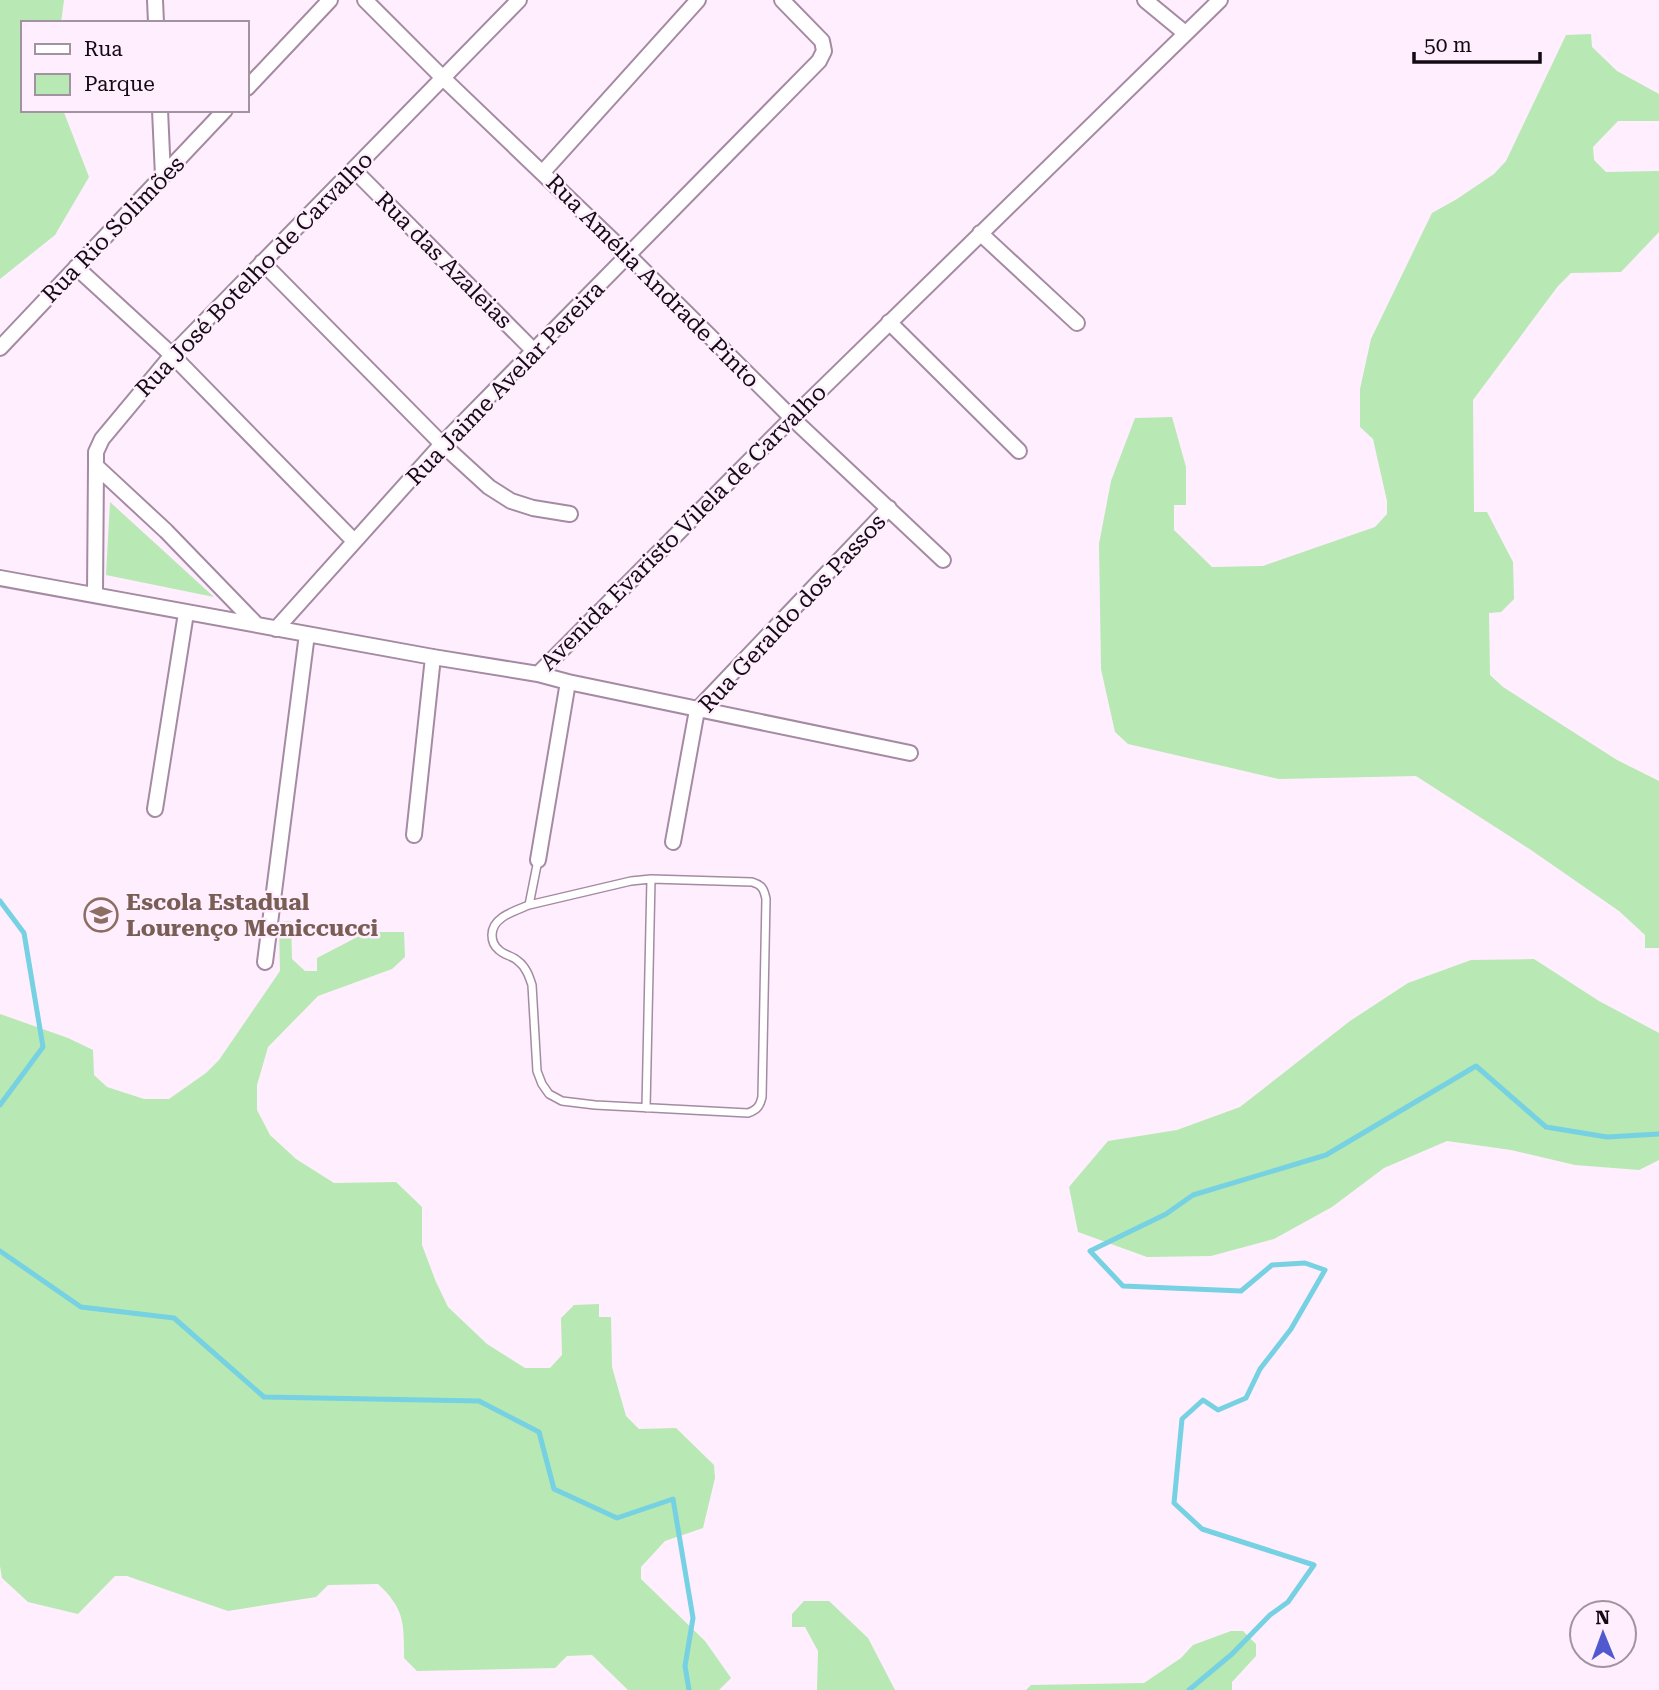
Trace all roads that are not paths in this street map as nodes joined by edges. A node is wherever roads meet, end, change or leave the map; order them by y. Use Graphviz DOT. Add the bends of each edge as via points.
graph roads {
  1 [pos="155,0"];
  2 [pos="330,0"];
  3 [pos="365,0"];
  4 [pos="519,0"];
  5 [pos="698,0"];
  6 [pos="782,0"];
  7 [pos="1145,0"];
  8 [pos="1220,0"];
  9 [pos="156,21"];
  10 [pos="1185,33"];
  11 [pos="443,78"];
  12 [pos="248,87"];
  13 [pos="160,112"];
  14 [pos="223,112"];
  15 [pos="354,170"];
  16 [pos="542,172"];
  17 [pos="163,176"];
  18 [pos="980,233"];
  19 [pos="629,256"];
  20 [pos="262,262"];
  21 [pos="76,267"];
  22 [pos="889,322"];
  23 [pos="1077,323"];
  24 [pos="0,348"];
  25 [pos="534,351"];
  26 [pos="172,355"];
  27 [pos="792,418"];
  28 [pos="443,444"];
  29 [pos="1020,451"];
  30 [pos="96,466"];
  31 [pos="889,508"];
  32 [pos="570,514"];
  33 [pos="354,541"];
  34 [pos="943,560"];
  35 [pos="0,578"];
  36 [pos="95,594"];
  37 [pos="186,613"];
  38 [pos="257,625"];
  39 [pos="276,629"];
  40 [pos="307,634"];
  41 [pos="433,657"];
  42 [pos="538,674"];
  43 [pos="568,682"];
  44 [pos="697,710"];
  45 [pos="910,753"];
  46 [pos="155,809"];
  47 [pos="414,835"];
  48 [pos="673,842"];
  49 [pos="538,860"];
  50 [pos="650,879"];
  51 [pos="529,905"];
  52 [pos="265,962"];
  53 [pos="646,1108"];
  1 -- 9 [label="street"];
  2 -- 12 [label="street"];
  3 -- 11 [label="street, Rua Amélia Andrade Pinto"];
  4 -- 11 [label="street, Rua José Botelho de Carvalho"];
  5 -- 16 [label="street"];
  6 -- 19 [label="street, Rua Jaime Avelar Pereira" via="822,41 819,61"];
  7 -- 10 [label="street"];
  8 -- 10 [label="street, Avenida Evaristo Vilela de Carvalho"];
  10 -- 18 [label="street, Avenida Evaristo Vilela de Carvalho"];
  11 -- 15 [label="street, Rua José Botelho de Carvalho"];
  11 -- 16 [label="street, Rua Amélia Andrade Pinto"];
  13 -- 17 [label="street"];
  14 -- 17 [label="street, Rua Rio Solimões"];
  15 -- 20 [label="street, Rua José Botelho de Carvalho"];
  15 -- 25 [label="street, Rua das Azaleias"];
  16 -- 19 [label="street, Rua Amélia Andrade Pinto"];
  17 -- 21 [label="street, Rua Rio Solimões"];
  18 -- 22 [label="street, Avenida Evaristo Vilela de Carvalho"];
  18 -- 23 [label="street"];
  19 -- 25 [label="street, Rua Jaime Avelar Pereira"];
  19 -- 27 [label="street, Rua Amélia Andrade Pinto"];
  20 -- 26 [label="street, Rua José Botelho de Carvalho"];
  20 -- 28 [label="street"];
  21 -- 24 [label="street, Rua Rio Solimões"];
  21 -- 26 [label="street"];
  22 -- 27 [label="street, Avenida Evaristo Vilela de Carvalho"];
  22 -- 29 [label="street"];
  25 -- 28 [label="street, Rua Jaime Avelar Pereira"];
  26 -- 30 [label="street, Rua José Botelho de Carvalho" via="102,439"];
  26 -- 33 [label="street"];
  27 -- 31 [label="street, Rua Amélia Andrade Pinto"];
  27 -- 42 [label="street, Avenida Evaristo Vilela de Carvalho"];
  28 -- 32 [label="street" via="511,501"];
  28 -- 33 [label="street, Rua Jaime Avelar Pereira"];
  30 -- 36 [label="street, Rua José Botelho de Carvalho"];
  30 -- 38 [label="street"];
  31 -- 34 [label="street, Rua Amélia Andrade Pinto"];
  31 -- 44 [label="street, Rua Geraldo dos Passos"];
  33 -- 39 [label="street, Rua Jaime Avelar Pereira"];
  35 -- 36 [label="street, Avenida Evaristo Vilela de Carvalho"];
  36 -- 37 [label="street, Avenida Evaristo Vilela de Carvalho"];
  37 -- 38 [label="street, Avenida Evaristo Vilela de Carvalho"];
  37 -- 46 [label="street"];
  38 -- 39 [label="street, Avenida Evaristo Vilela de Carvalho"];
  39 -- 40 [label="street, Avenida Evaristo Vilela de Carvalho"];
  40 -- 41 [label="street, Avenida Evaristo Vilela de Carvalho"];
  40 -- 52 [label="street"];
  41 -- 42 [label="street, Avenida Evaristo Vilela de Carvalho"];
  41 -- 47 [label="street"];
  42 -- 43 [label="street"];
  43 -- 44 [label="street"];
  43 -- 49 [label="street"];
  44 -- 45 [label="street"];
  44 -- 48 [label="street, Rua Geraldo dos Passos"];
  49 -- 51 [label="lane"];
  50 -- 51 [label="lane"];
  50 -- 53 [label="lane"];
  50 -- 53 [label="lane" via="752,882 764,890 766,899 762,1097 756,1110"];
  51 -- 53 [label="lane" via="495,923 492,942 528,972 542,1084 562,1101"];
}
